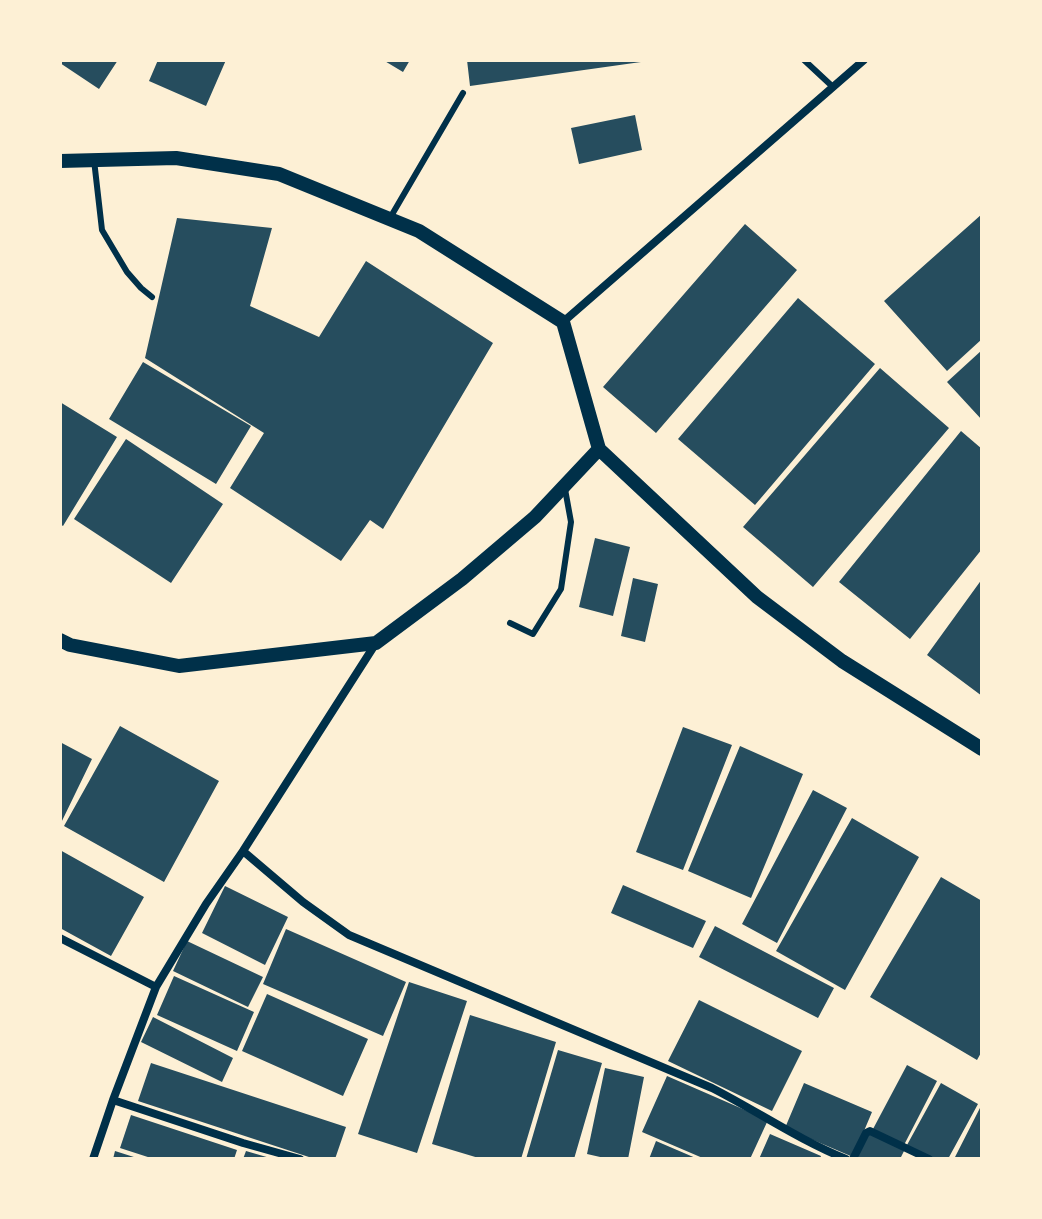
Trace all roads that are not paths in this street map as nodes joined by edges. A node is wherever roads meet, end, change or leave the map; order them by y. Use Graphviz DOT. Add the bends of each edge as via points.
graph roads {
  1 [pos="804,60"];
  2 [pos="864,60"];
  3 [pos="833,87"];
  4 [pos="463,93"];
  5 [pos="94,160"];
  6 [pos="60,161"];
  7 [pos="390,218"];
  8 [pos="152,297"];
  9 [pos="563,322"];
  10 [pos="599,449"];
  11 [pos="564,486"];
  12 [pos="510,623"];
  13 [pos="60,640"];
  14 [pos="376,643"];
  15 [pos="982,749"];
  16 [pos="243,851"];
  17 [pos="60,938"];
  18 [pos="156,987"];
  19 [pos="113,1100"];
  20 [pos="826,1155"];
  21 [pos="93,1159"];
  22 [pos="300,1159"];
  23 [pos="846,1159"];
  24 [pos="853,1159"];
  25 [pos="929,1159"];
  1 -- 3 [label="lane"];
  2 -- 3 [label="street"];
  3 -- 9 [label="street"];
  4 -- 7 [label="lane"];
  5 -- 6 [label="street"];
  5 -- 7 [label="street" via="176,158 279,174"];
  5 -- 8 [label="lane" via="102,230 127,272"];
  7 -- 9 [label="street"];
  9 -- 10 [label="street"];
  10 -- 11 [label="street"];
  10 -- 15 [label="street" via="757,597 842,661"];
  11 -- 12 [label="lane" via="571,522 561,589 533,634"];
  11 -- 14 [label="street" via="462,579"];
  13 -- 14 [label="street" via="179,666"];
  14 -- 16 [label="street"];
  16 -- 18 [label="street"];
  16 -- 20 [label="street" via="349,935 700,1082"];
  17 -- 18 [label="street"];
  18 -- 19 [label="street"];
  19 -- 21 [label="street"];
  19 -- 22 [label="street"];
  20 -- 23 [label="street"];
  24 -- 25 [label="street" via="870,1131"];
}
